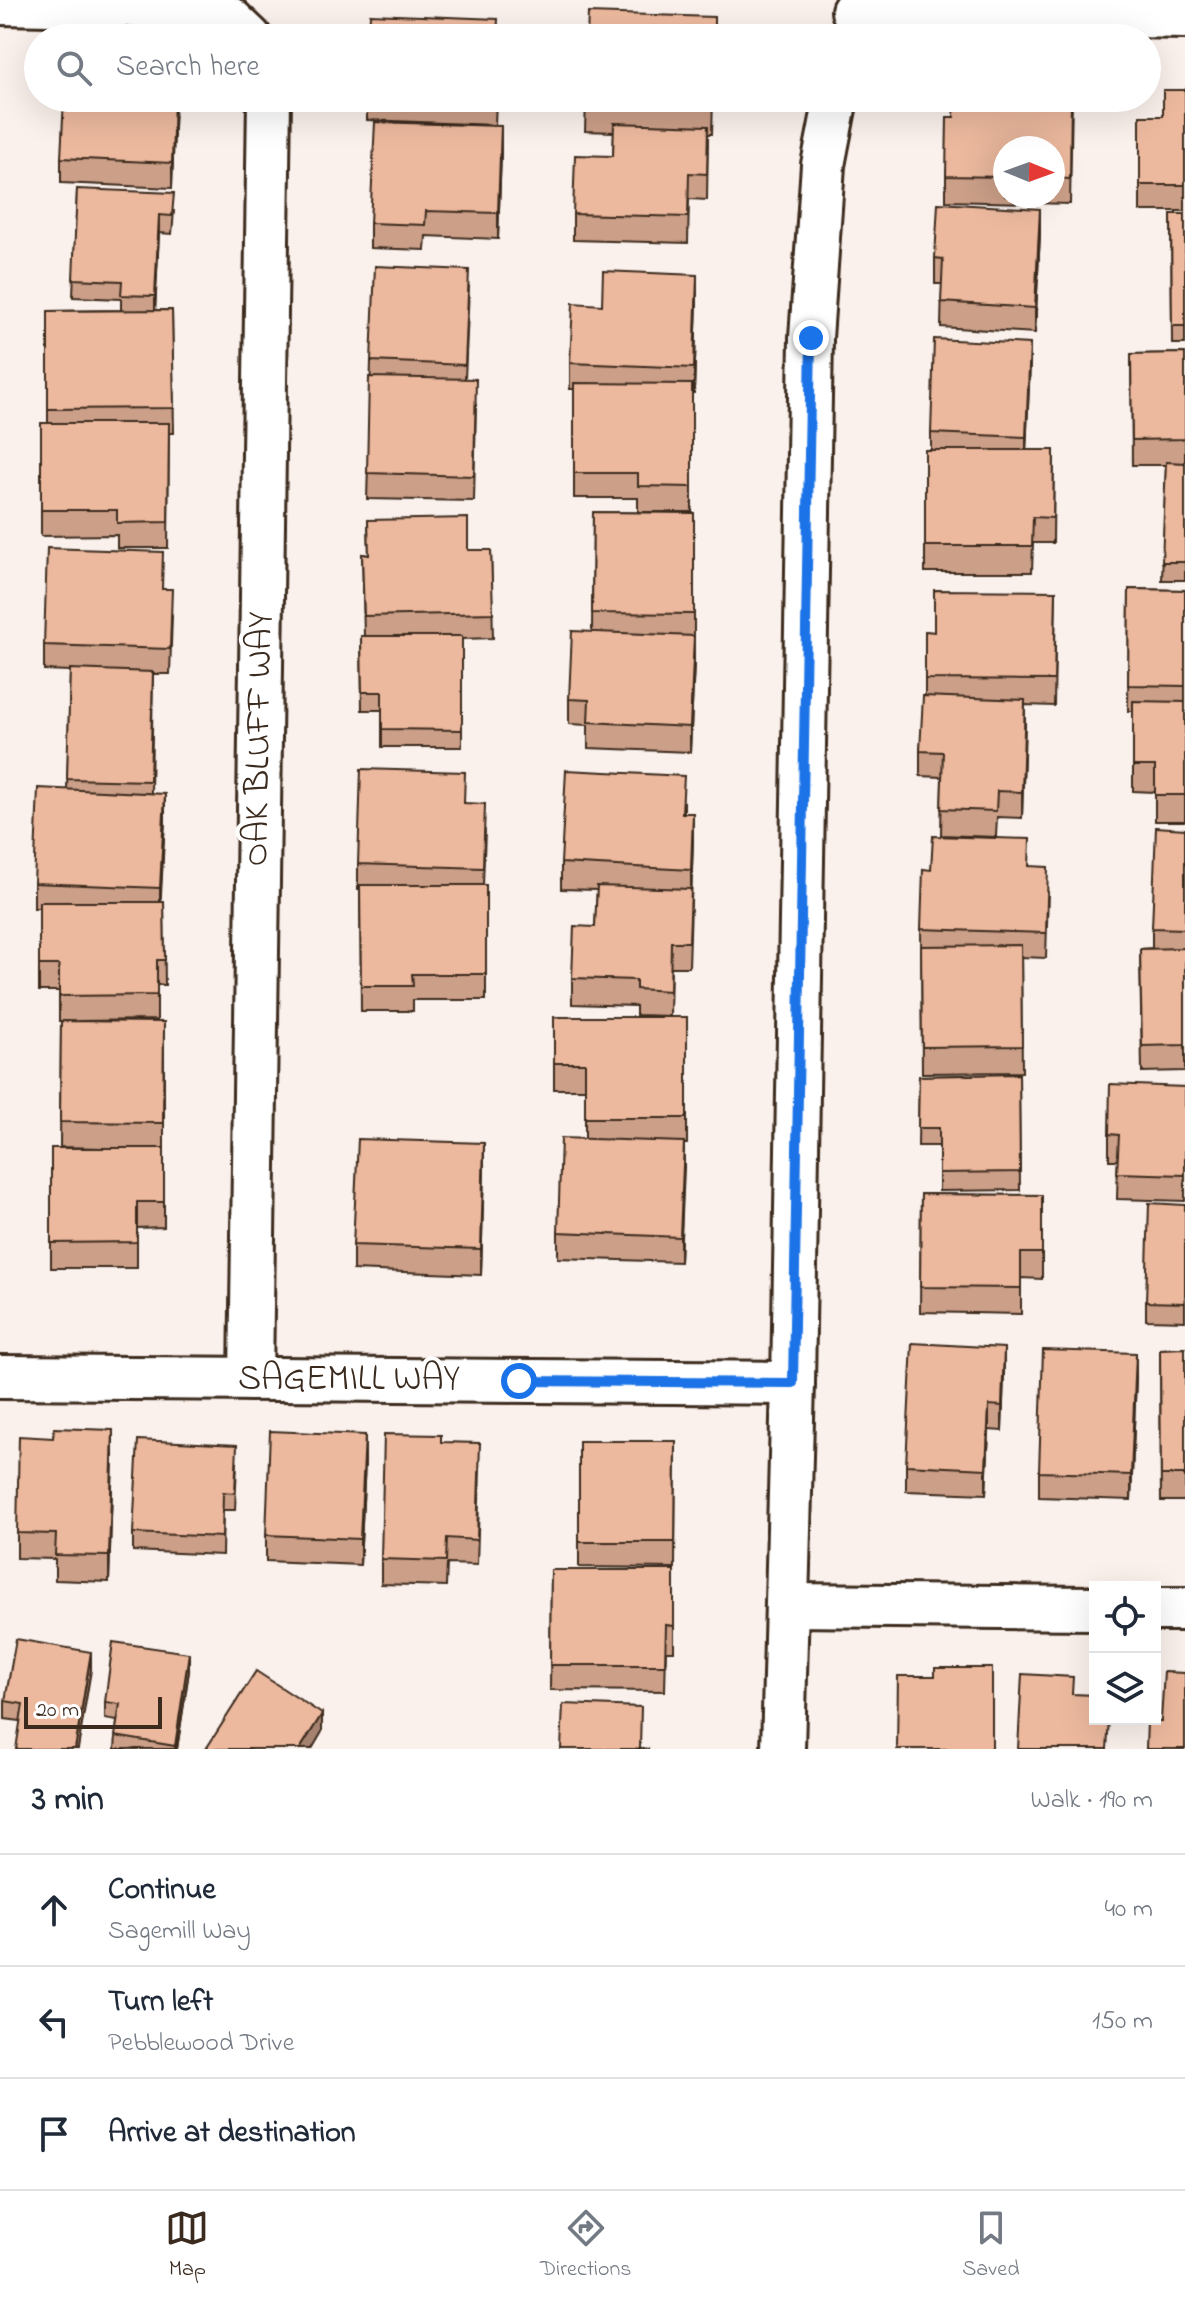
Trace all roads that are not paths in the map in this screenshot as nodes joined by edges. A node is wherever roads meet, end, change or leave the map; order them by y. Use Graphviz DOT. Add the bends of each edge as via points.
graph roads {
  1 [pos="0,3"];
  2 [pos="851,16"];
  3 [pos="1185,17"];
  4 [pos="235,24"];
  5 [pos="269,112"];
  6 [pos="833,112"];
  7 [pos="0,1377"];
  8 [pos="251,1379"];
  9 [pos="793,1383"];
  10 [pos="788,1605"];
  11 [pos="1089,1608"];
  12 [pos="1161,1609"];
  13 [pos="1185,1609"];
  14 [pos="783,1749"];
  1 -- 4 [label="street" via="203,7"];
  2 -- 3 [label="street"];
  5 -- 8 [label="street, OAK BLUFF WAY"];
  6 -- 9 [label="street" via="823,165 811,338"];
  7 -- 8 [label="street, SAGEMILL WAY"];
  8 -- 9 [label="street, SAGEMILL WAY"];
  9 -- 10 [label="street"];
  10 -- 11 [label="street"];
  10 -- 14 [label="street"];
  12 -- 13 [label="street"];
}
